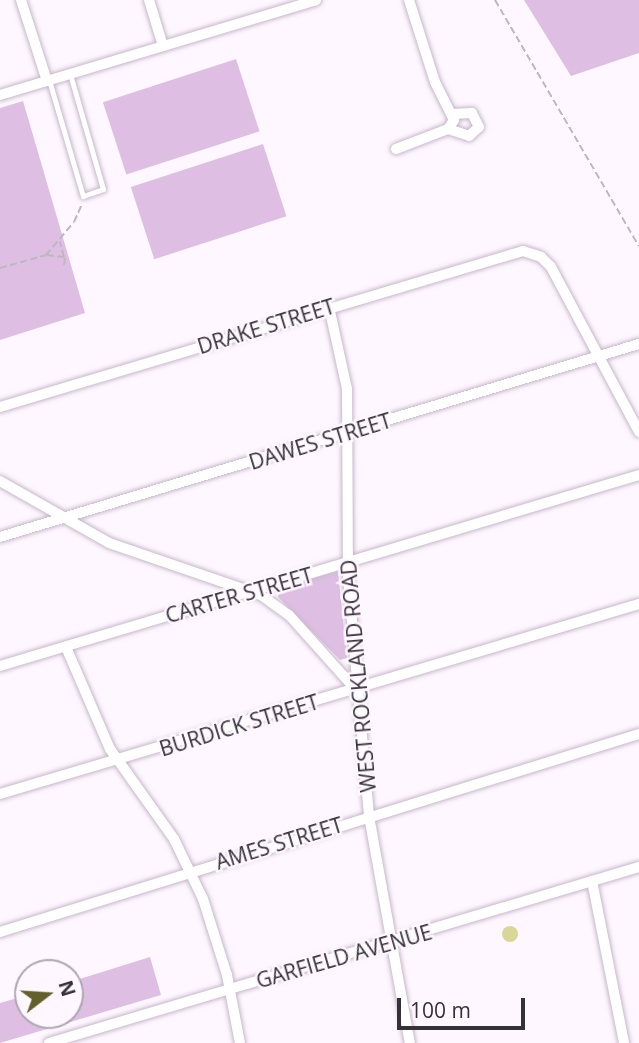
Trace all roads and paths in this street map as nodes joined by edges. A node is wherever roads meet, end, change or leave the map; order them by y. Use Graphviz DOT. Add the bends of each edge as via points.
graph roads {
  1 [pos="22,0"];
  2 [pos="149,0"];
  3 [pos="316,0"];
  4 [pos="409,0"];
  5 [pos="495,0"];
  6 [pos="163,46"];
  7 [pos="70,74"];
  8 [pos="48,80"];
  9 [pos="0,95"];
  10 [pos="452,114"];
  11 [pos="448,129"];
  12 [pos="397,149"];
  13 [pos="83,196"];
  14 [pos="60,241"];
  15 [pos="639,246"];
  16 [pos="46,255"];
  17 [pos="64,257"];
  18 [pos="64,265"];
  19 [pos="0,268"];
  20 [pos="329,307"];
  21 [pos="639,344"];
  22 [pos="598,357"];
  23 [pos="0,407"];
  24 [pos="639,432"];
  25 [pos="347,433"];
  26 [pos="639,475"];
  27 [pos="0,481"];
  28 [pos="61,519"];
  29 [pos="0,537"];
  30 [pos="348,564"];
  31 [pos="251,594"];
  32 [pos="639,604"];
  33 [pos="66,647"];
  34 [pos="0,666"];
  35 [pos="356,690"];
  36 [pos="639,734"];
  37 [pos="118,761"];
  38 [pos="0,794"];
  39 [pos="369,816"];
  40 [pos="639,867"];
  41 [pos="190,870"];
  42 [pos="592,881"];
  43 [pos="0,932"];
  44 [pos="390,943"];
  45 [pos="229,989"];
  46 [pos="49,1043"];
  47 [pos="240,1043"];
  48 [pos="410,1043"];
  49 [pos="624,1043"];
  1 -- 8 [label="street"];
  2 -- 6 [label="street"];
  3 -- 6 [label="street"];
  4 -- 10 [label="street" via="435,82"];
  5 -- 15 [label="path"];
  6 -- 7 [label="street"];
  7 -- 8 [label="street"];
  7 -- 13 [label="lane" via="103,189"];
  8 -- 9 [label="street"];
  8 -- 13 [label="lane"];
  10 -- 11 [label="street"];
  10 -- 11 [label="street" via="472,113 479,127 469,136"];
  11 -- 12 [label="street"];
  13 -- 14 [label="path" via="74,222"];
  14 -- 16 [label="path"];
  14 -- 17 [label="path"];
  16 -- 17 [label="path"];
  16 -- 19 [label="path"];
  17 -- 18 [label="path"];
  20 -- 22 [label="street, DRAKE STREET" via="512,252 534,253 551,267"];
  20 -- 23 [label="street, DRAKE STREET"];
  20 -- 25 [label="street, WEST ROCKLAND ROAD" via="342,358"];
  21 -- 22 [label="street, DAWES STREET"];
  22 -- 24 [label="street"];
  22 -- 25 [label="street, DAWES STREET"];
  25 -- 28 [label="street, DAWES STREET"];
  25 -- 30 [label="street, WEST ROCKLAND ROAD"];
  26 -- 30 [label="street, CARTER STREET"];
  27 -- 28 [label="street"];
  28 -- 29 [label="street, DAWES STREET"];
  28 -- 31 [label="street" via="109,543"];
  30 -- 31 [label="street, CARTER STREET"];
  30 -- 35 [label="street, WEST ROCKLAND ROAD"];
  31 -- 33 [label="street, CARTER STREET"];
  31 -- 35 [label="street" via="261,595 289,615"];
  32 -- 35 [label="street, BURDICK STREET"];
  33 -- 34 [label="street, CARTER STREET"];
  33 -- 37 [label="street" via="91,712"];
  35 -- 37 [label="street, BURDICK STREET"];
  35 -- 39 [label="street, WEST ROCKLAND ROAD"];
  36 -- 39 [label="street, AMES STREET"];
  37 -- 38 [label="street, BURDICK STREET"];
  37 -- 41 [label="street" via="155,809"];
  39 -- 41 [label="street, AMES STREET"];
  39 -- 44 [label="street, WEST ROCKLAND ROAD"];
  40 -- 42 [label="street, GARFIELD AVENUE"];
  41 -- 43 [label="street, AMES STREET"];
  41 -- 45 [label="street" via="217,938"];
  42 -- 44 [label="street, GARFIELD AVENUE"];
  42 -- 49 [label="street"];
  44 -- 45 [label="street, GARFIELD AVENUE"];
  44 -- 48 [label="street, WEST ROCKLAND ROAD"];
  45 -- 46 [label="street, GARFIELD AVENUE"];
  45 -- 47 [label="street"];
}
